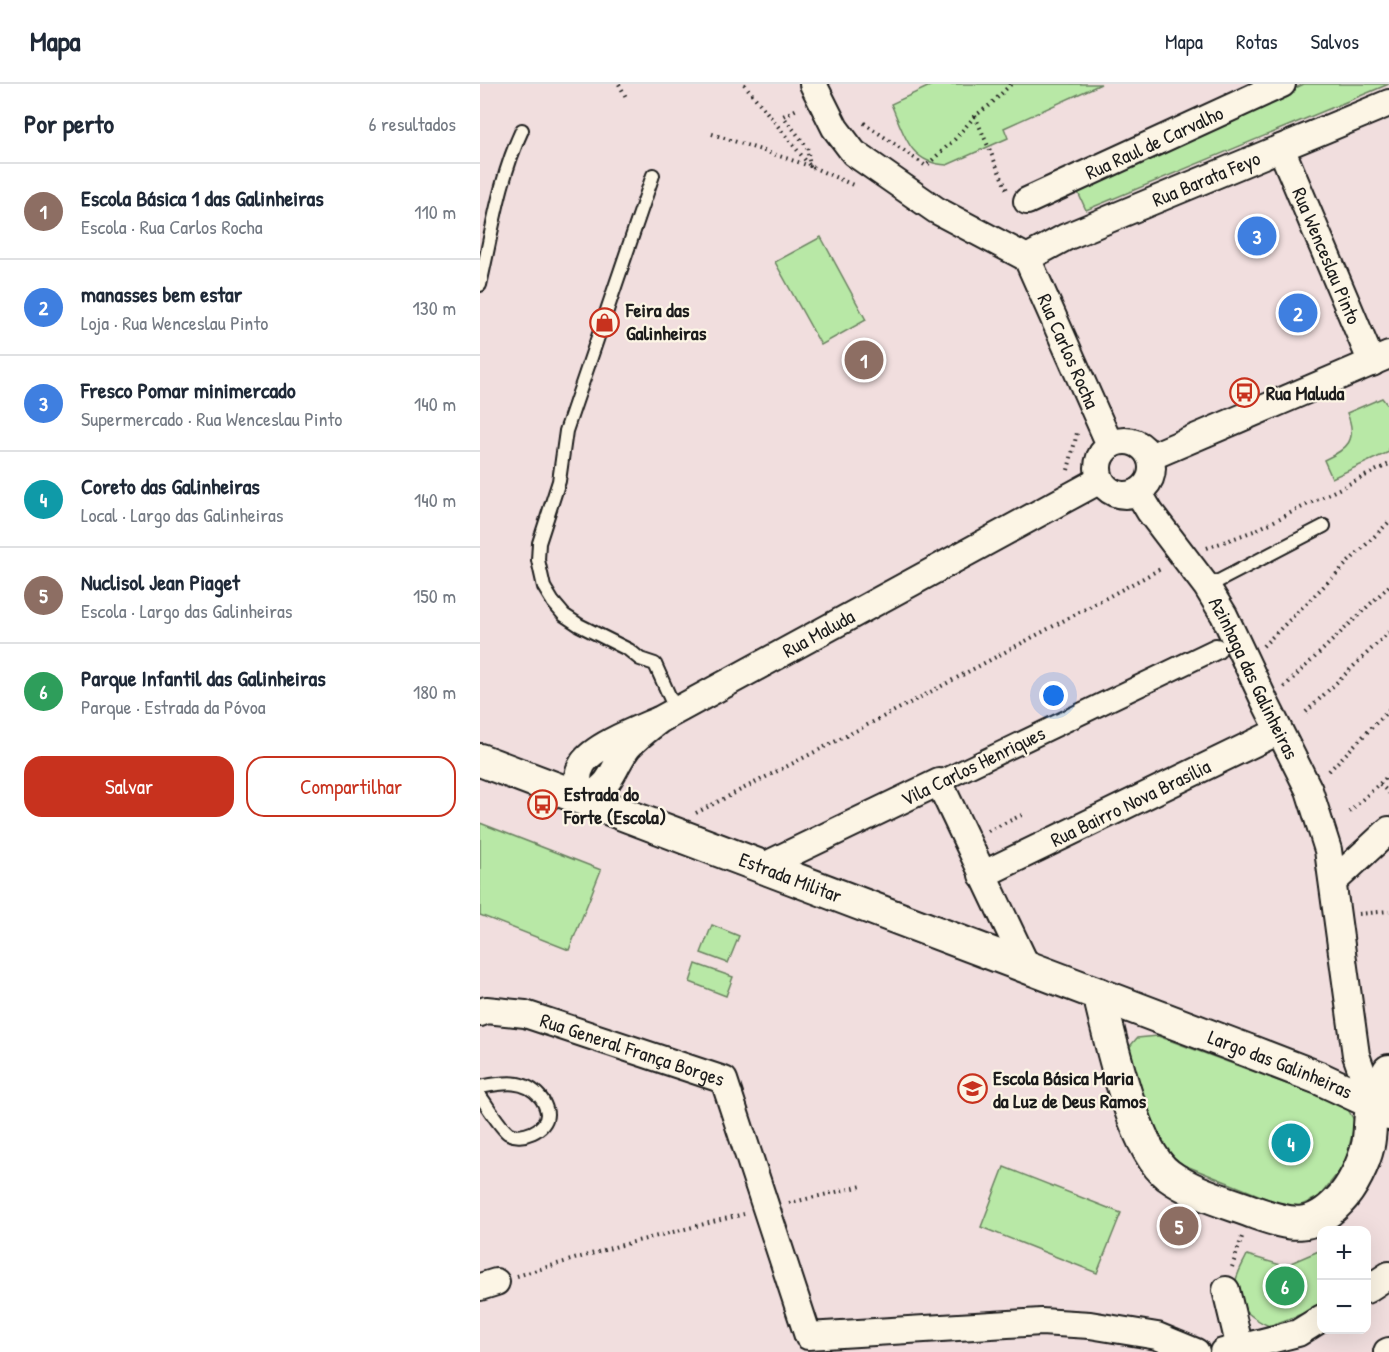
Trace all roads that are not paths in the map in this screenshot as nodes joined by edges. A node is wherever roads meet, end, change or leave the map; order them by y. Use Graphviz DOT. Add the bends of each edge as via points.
graph roads {
  1 [pos="1282,84"];
  2 [pos="815,91"];
  3 [pos="1389,103"];
  4 [pos="522,130"];
  5 [pos="1281,148"];
  6 [pos="653,175"];
  7 [pos="1018,199"];
  8 [pos="1027,258"];
  9 [pos="480,285"];
  10 [pos="1380,359"];
  11 [pos="1110,445"];
  12 [pos="1150,457"];
  13 [pos="1100,480"];
  14 [pos="1138,492"];
  15 [pos="1324,526"];
  16 [pos="1207,587"];
  17 [pos="1216,649"];
  18 [pos="669,715"];
  19 [pos="1280,731"];
  20 [pos="480,760"];
  21 [pos="939,782"];
  22 [pos="582,799"];
  23 [pos="1389,830"];
  24 [pos="762,867"];
  25 [pos="982,875"];
  26 [pos="1333,882"];
  27 [pos="1027,967"];
  28 [pos="1099,994"];
  29 [pos="480,1013"];
  30 [pos="1389,1071"];
  31 [pos="480,1087"];
  32 [pos="480,1096"];
  33 [pos="1384,1107"];
  34 [pos="1389,1275"];
  35 [pos="1371,1287"];
  36 [pos="1226,1290"];
  37 [pos="1317,1321"];
  38 [pos="1229,1351"];
  39 [pos="1196,1352"];
  1 -- 7 [label="street, Rua Raul de Carvalho"];
  2 -- 8 [label="street" via="854,153 936,210"];
  3 -- 5 [label="street, Rua Barata Feyo"];
  4 -- 9 [label="lane" via="503,180"];
  5 -- 8 [label="street, Rua Barata Feyo" via="1066,237"];
  5 -- 10 [label="street, Rua Wenceslau Pinto"];
  6 -- 18 [label="lane" via="566,431 559,481 539,543 538,560 544,587 564,615 655,664"];
  8 -- 11 [label="street, Rua Carlos Rocha"];
  10 -- 12 [label="street"];
  11 -- 12 [label="street" via="1133,442"];
  11 -- 13 [label="street" via="1098,465"];
  12 -- 14 [label="street" via="1152,476"];
  13 -- 14 [label="street" via="1106,488 1123,496"];
  13 -- 18 [label="street, Rua Maluda"];
  14 -- 16 [label="street, Azinhaga das Galinheiras"];
  15 -- 16 [label="lane"];
  16 -- 19 [label="street, Azinhaga das Galinheiras"];
  17 -- 21 [label="street, Vila Carlos Henriques"];
  18 -- 22 [label="street, Rua Maluda" via="628,748 605,786"];
  19 -- 25 [label="street, Rua Bairro Nova Brasília"];
  19 -- 26 [label="street, Azinhaga das Galinheiras" via="1309,790 1328,850"];
  20 -- 22 [label="street, Estrada Militar"];
  21 -- 24 [label="street, Vila Carlos Henriques"];
  21 -- 25 [label="street"];
  22 -- 24 [label="street, Estrada Militar"];
  23 -- 26 [label="street"];
  24 -- 27 [label="street, Estrada Militar"];
  25 -- 27 [label="street"];
  26 -- 33 [label="street, Azinhaga das Galinheiras" via="1356,1055"];
  27 -- 28 [label="street, Estrada Militar"];
  28 -- 33 [label="street, Largo das Galinheiras" via="1319,1078"];
  28 -- 33 [label="street, Largo das Galinheiras" via="1121,1079 1147,1148 1166,1173 1195,1190 1287,1223 1317,1219 1342,1199 1358,1172"];
  29 -- 39 [label="street, Rua General França Borges" via="486,1010 525,1014 724,1080 808,1336 1041,1322 1157,1336"];
  30 -- 33 [label="street"];
  31 -- 32 [label="lane" via="519,1083 534,1090 547,1114 531,1133 517,1136 507,1132"];
  34 -- 35 [label="street"];
  36 -- 38 [label="street"];
  37 -- 38 [label="street" via="1298,1333"];
}
